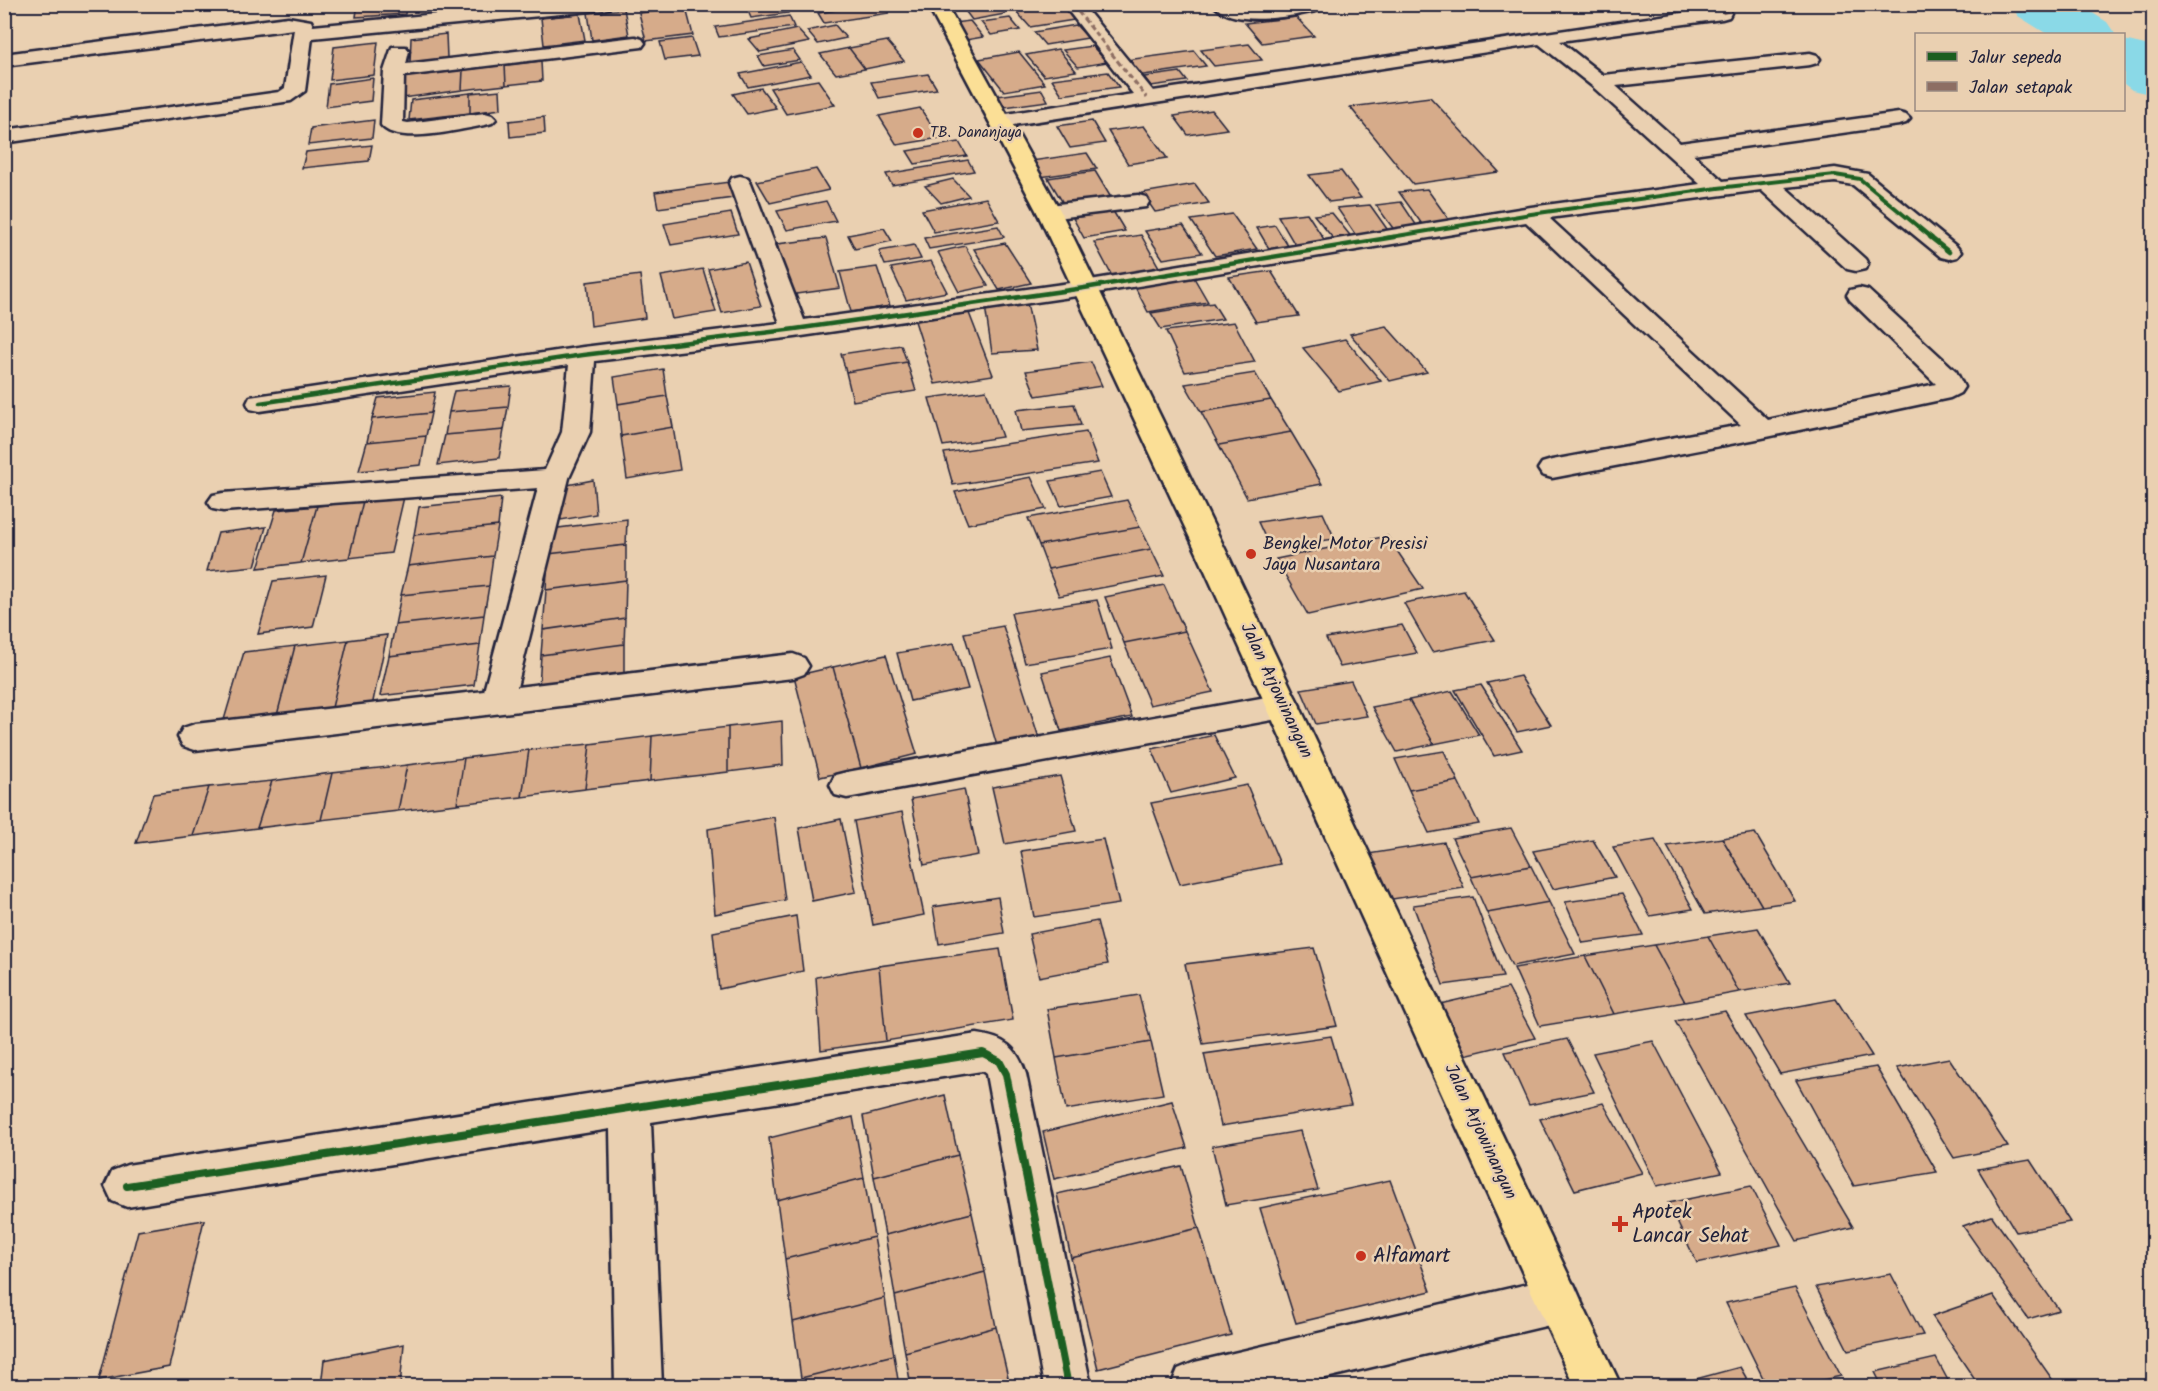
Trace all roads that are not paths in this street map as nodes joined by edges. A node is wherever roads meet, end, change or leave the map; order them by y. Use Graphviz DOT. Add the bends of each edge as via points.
graph roads {
  1 [pos="602,4"];
  2 [pos="936,4"];
  3 [pos="1072,4"];
  4 [pos="1222,4"];
  5 [pos="1321,4"];
  6 [pos="1722,14"];
  7 [pos="406,24"];
  8 [pos="305,33"];
  9 [pos="1543,38"];
  10 [pos="634,43"];
  11 [pos="1810,59"];
  12 [pos="4,60"];
  13 [pos="394,71"];
  14 [pos="1599,82"];
  15 [pos="1147,98"];
  16 [pos="485,119"];
  17 [pos="1899,119"];
  18 [pos="1000,121"];
  19 [pos="4,137"];
  20 [pos="1678,150"];
  21 [pos="740,183"];
  22 [pos="1767,183"];
  23 [pos="1718,188"];
  24 [pos="1138,202"];
  25 [pos="1049,212"];
  26 [pos="1531,214"];
  27 [pos="1949,252"];
  28 [pos="1856,264"];
  29 [pos="1084,288"];
  30 [pos="1859,295"];
  31 [pos="795,329"];
  32 [pos="583,356"];
  33 [pos="260,403"];
  34 [pos="1762,430"];
  35 [pos="1551,469"];
  36 [pos="555,478"];
  37 [pos="223,502"];
  38 [pos="793,666"];
  39 [pos="497,702"];
  40 [pos="1283,705"];
  41 [pos="195,737"];
  42 [pos="847,785"];
  43 [pos="630,1105"];
  44 [pos="127,1186"];
  45 [pos="1558,1300"];
  46 [pos="639,1386"];
  47 [pos="1068,1386"];
  48 [pos="1195,1386"];
  49 [pos="1598,1386"];
  1 -- 7 [label="street"];
  2 -- 18 [label="main road, Jalan Arjowinangun"];
  3 -- 15 [label="street"];
  4 -- 5 [label="street" via="1225,8 1259,13"];
  6 -- 9 [label="street"];
  7 -- 8 [label="street"];
  7 -- 13 [label="street"];
  8 -- 12 [label="street" via="304,26 288,23"];
  8 -- 19 [label="street" via="295,91 284,97"];
  9 -- 14 [label="street"];
  9 -- 15 [label="street"];
  10 -- 13 [label="street"];
  11 -- 14 [label="street"];
  13 -- 16 [label="street" via="391,123 396,128"];
  14 -- 20 [label="street"];
  15 -- 18 [label="street"];
  17 -- 20 [label="street"];
  18 -- 25 [label="main road, Jalan Arjowinangun"];
  20 -- 23 [label="street"];
  21 -- 31 [label="street"];
  22 -- 23 [label="street"];
  22 -- 27 [label="street" via="1835,176 1860,179"];
  22 -- 28 [label="street"];
  23 -- 26 [label="street"];
  24 -- 25 [label="street"];
  25 -- 29 [label="main road, Jalan Arjowinangun"];
  26 -- 29 [label="street"];
  26 -- 34 [label="street"];
  29 -- 31 [label="street"];
  29 -- 40 [label="main road, Jalan Arjowinangun"];
  30 -- 34 [label="street" via="1947,377 1951,387"];
  31 -- 32 [label="street"];
  32 -- 33 [label="street"];
  32 -- 36 [label="street" via="576,432"];
  34 -- 35 [label="street"];
  36 -- 37 [label="street"];
  36 -- 39 [label="street"];
  38 -- 39 [label="street"];
  39 -- 41 [label="street"];
  40 -- 42 [label="street"];
  40 -- 45 [label="main road, Jalan Arjowinangun"];
  43 -- 44 [label="street"];
  43 -- 46 [label="street"];
  43 -- 47 [label="street" via="977,1052 998,1057 1006,1074"];
  45 -- 48 [label="street"];
  45 -- 49 [label="main road, Jalan Arjowinangun"];
}
